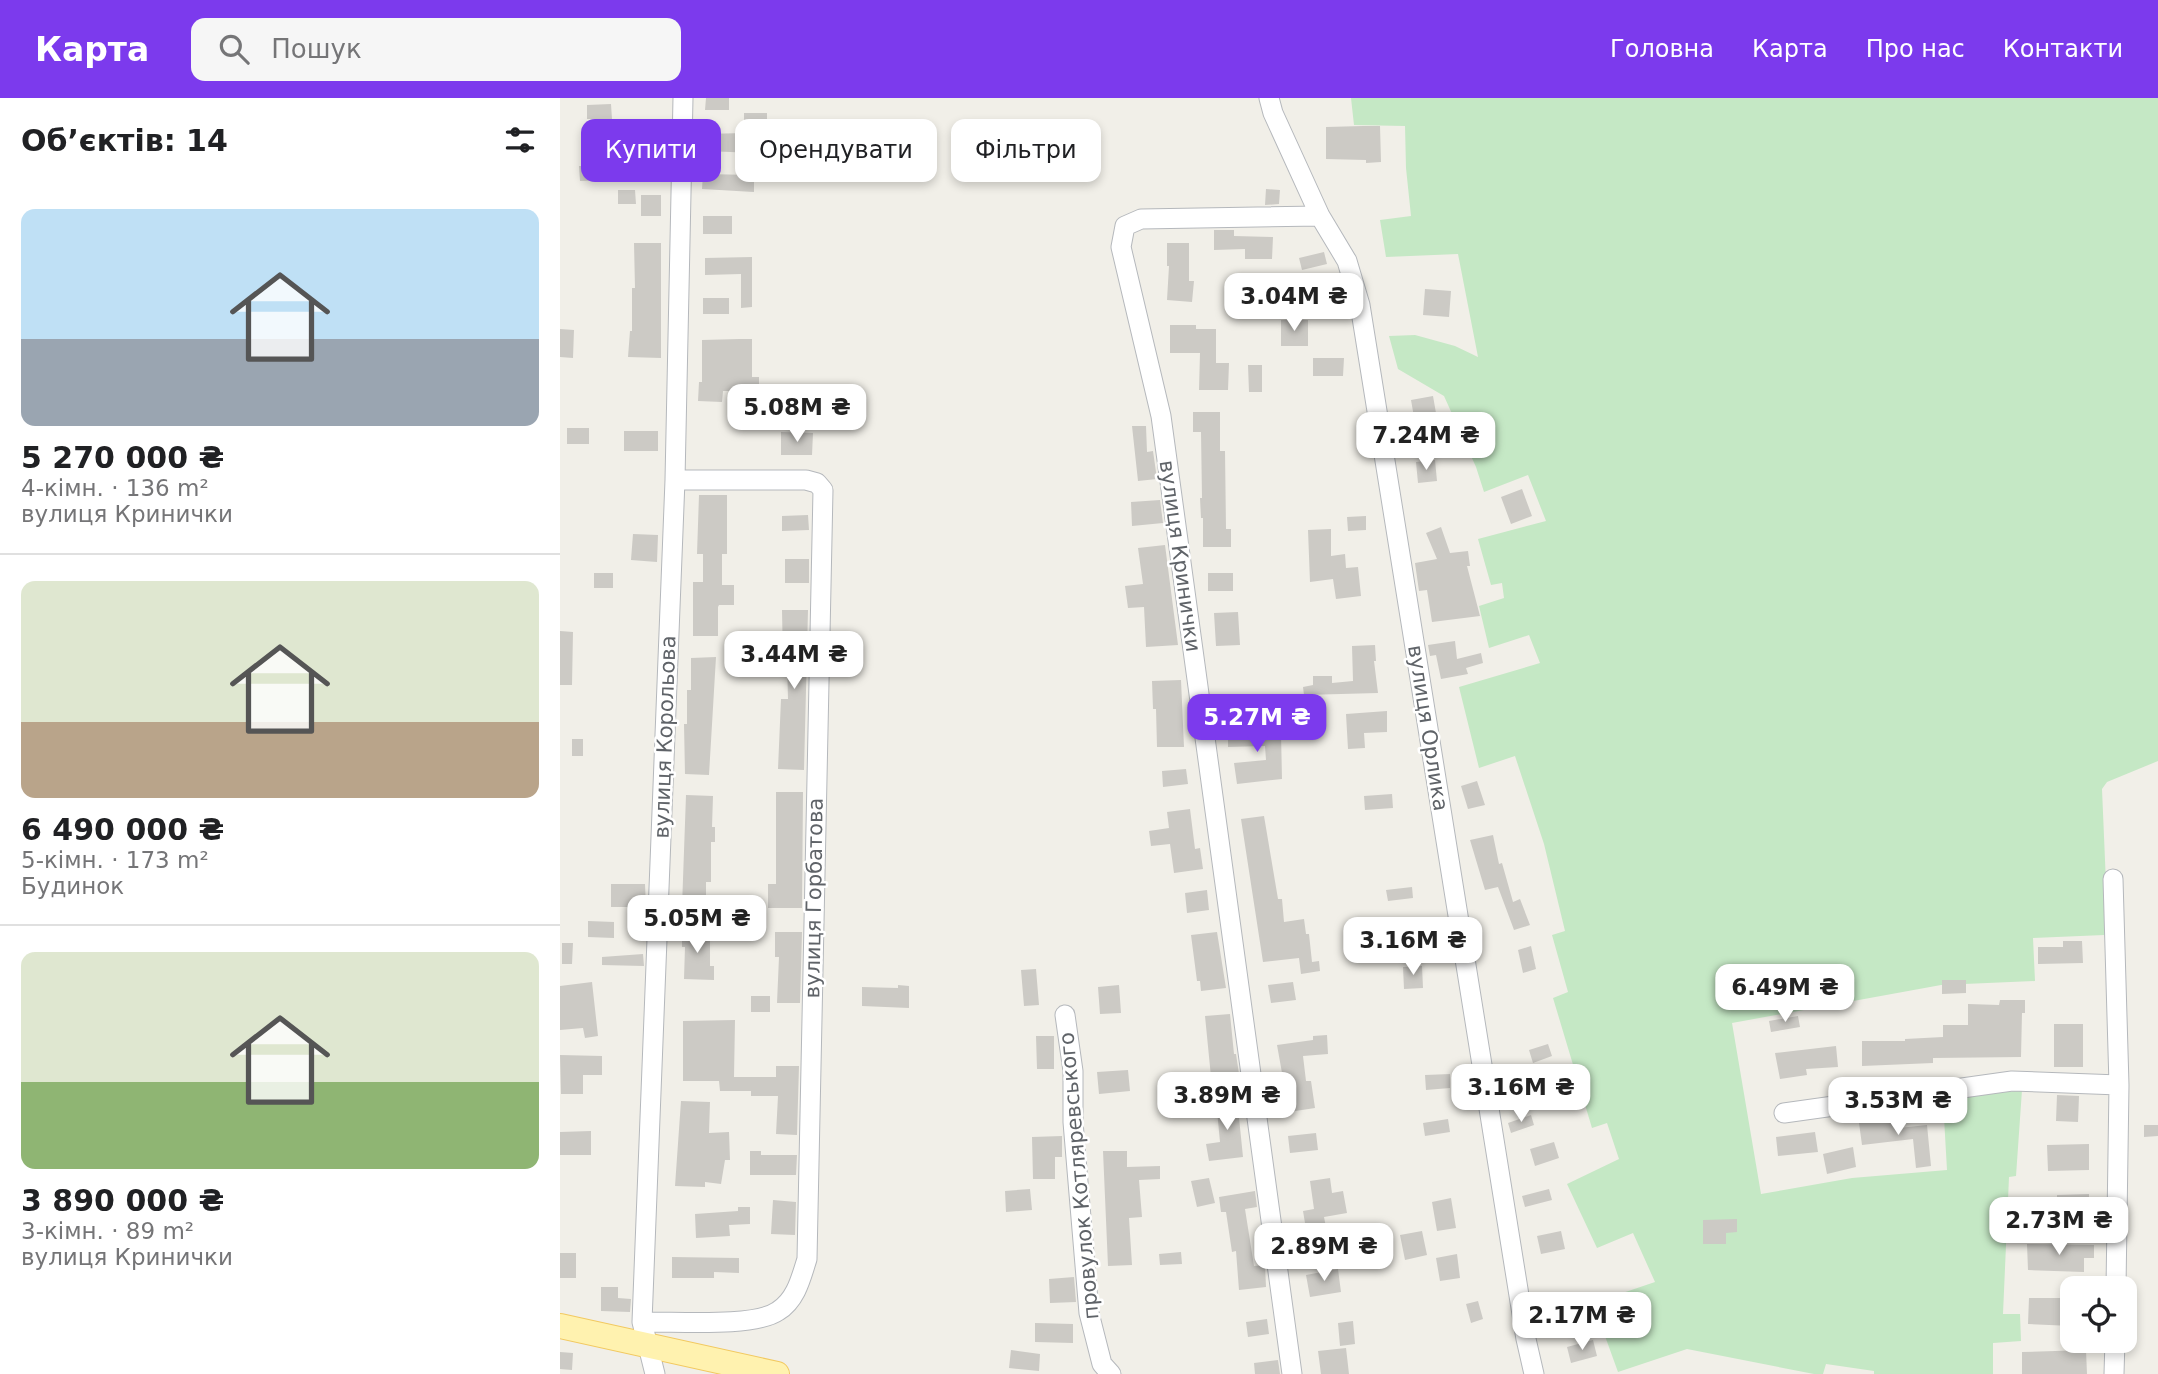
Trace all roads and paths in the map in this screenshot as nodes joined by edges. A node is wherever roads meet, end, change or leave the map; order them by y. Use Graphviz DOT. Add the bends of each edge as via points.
graph roads {
  1 [pos="683,98"];
  2 [pos="1269,98"];
  3 [pos="1320,216"];
  4 [pos="675,480"];
  5 [pos="2113,878"];
  6 [pos="1065,1015"];
  7 [pos="2119,1085"];
  8 [pos="1784,1114"];
  9 [pos="2116,1276"];
  10 [pos="642,1322"];
  11 [pos="560,1326"];
  12 [pos="648,1346"];
  13 [pos="2115,1353"];
  14 [pos="655,1374"];
  15 [pos="778,1374"];
  16 [pos="1111,1374"];
  17 [pos="1292,1374"];
  18 [pos="1534,1374"];
  19 [pos="2114,1374"];
  1 -- 4 [label="street, вулиця Корольова"];
  2 -- 3 [label="street, вулиця Орлика"];
  3 -- 17 [label="street, вулиця Кринички" via="1141,219 1125,226 1122,247 1161,416"];
  3 -- 18 [label="street, вулиця Орлика" via="1347,261 1360,305"];
  4 -- 10 [label="street, вулиця Корольова"];
  4 -- 10 [label="street, вулиця Горбатова" via="806,480 823,490 807,1259 797,1289 779,1311 751,1321"];
  5 -- 7 [label="street"];
  6 -- 16 [label="street, провулок Котляревського" via="1089,1313 1102,1364"];
  7 -- 8 [label="street" via="2012,1081"];
  7 -- 9 [label="street"];
  10 -- 12 [label="street, вулиця Корольова"];
  11 -- 12 [label="main road"];
  12 -- 14 [label="street, вулиця Корольова"];
  12 -- 15 [label="main road"];
  13 -- 19 [label="street"];
}
